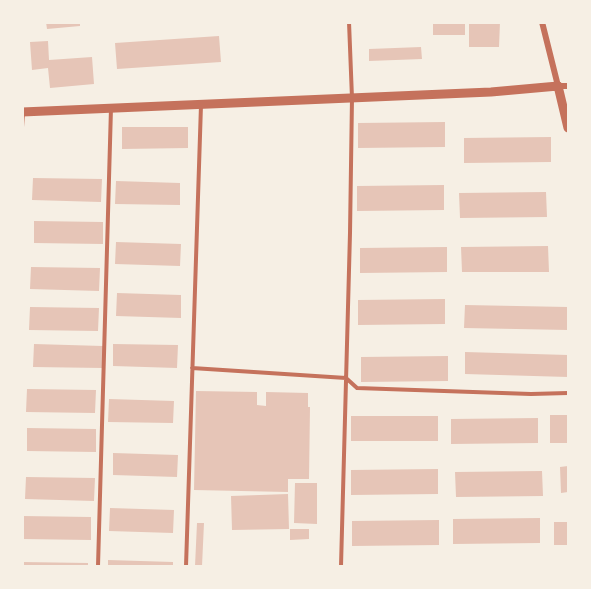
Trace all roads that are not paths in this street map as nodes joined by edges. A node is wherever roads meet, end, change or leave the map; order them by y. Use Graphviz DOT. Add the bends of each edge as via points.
graph roads {
  1 [pos="350,22"];
  2 [pos="542,22"];
  3 [pos="558,86"];
  4 [pos="568,86"];
  5 [pos="352,98"];
  6 [pos="22,104"];
  7 [pos="201,104"];
  8 [pos="111,108"];
  9 [pos="23,112"];
  10 [pos="22,127"];
  11 [pos="568,128"];
  12 [pos="192,368"];
  13 [pos="346,378"];
  14 [pos="568,393"];
  15 [pos="98,567"];
  16 [pos="186,567"];
  17 [pos="341,567"];
  1 -- 5 [label="lane"];
  2 -- 3 [label="street"];
  3 -- 4 [label="street"];
  3 -- 5 [label="street" via="491,93"];
  3 -- 11 [label="street"];
  5 -- 7 [label="street"];
  5 -- 13 [label="lane"];
  6 -- 9 [label="street"];
  7 -- 8 [label="street"];
  7 -- 12 [label="lane"];
  8 -- 9 [label="street"];
  8 -- 15 [label="lane"];
  9 -- 10 [label="lane"];
  12 -- 13 [label="lane"];
  12 -- 16 [label="lane"];
  13 -- 14 [label="lane" via="357,388"];
  13 -- 17 [label="lane"];
}
